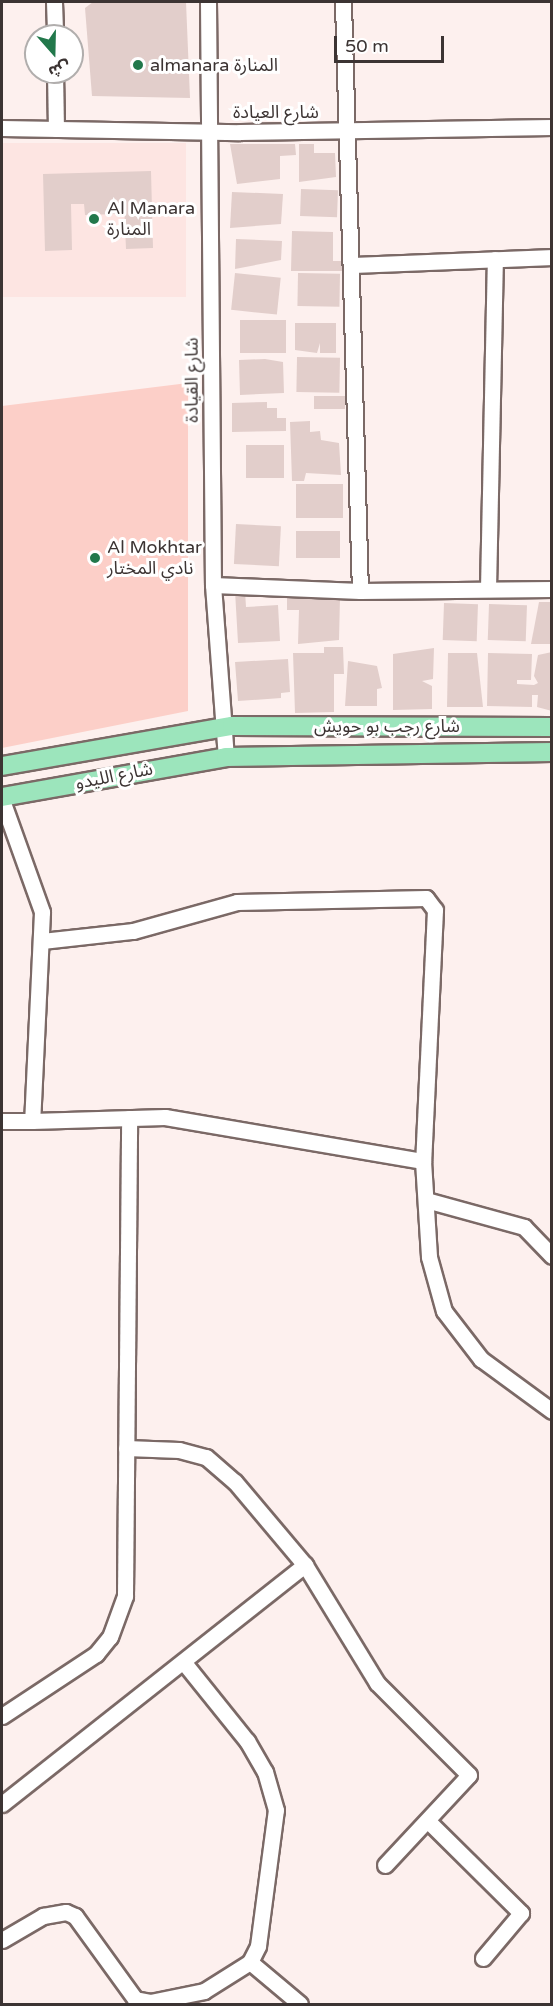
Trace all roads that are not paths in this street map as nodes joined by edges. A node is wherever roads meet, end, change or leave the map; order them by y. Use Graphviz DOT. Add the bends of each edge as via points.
graph roads {
  1 [pos="54,2"];
  2 [pos="208,2"];
  3 [pos="343,2"];
  4 [pos="55,24"];
  5 [pos="55,84"];
  6 [pos="552,127"];
  7 [pos="2,128"];
  8 [pos="56,129"];
  9 [pos="348,130"];
  10 [pos="210,131"];
  11 [pos="552,258"];
  12 [pos="495,259"];
  13 [pos="354,265"];
  14 [pos="213,585"];
  15 [pos="488,588"];
  16 [pos="552,589"];
  17 [pos="360,591"];
  18 [pos="552,727"];
  19 [pos="222,728"];
  20 [pos="552,752"];
  21 [pos="226,757"];
  22 [pos="2,766"];
  23 [pos="2,798"];
  24 [pos="42,941"];
  25 [pos="129,1118"];
  26 [pos="2,1121"];
  27 [pos="32,1121"];
  28 [pos="423,1161"];
  29 [pos="426,1200"];
  30 [pos="552,1256"];
  31 [pos="550,1410"];
  32 [pos="126,1448"];
  33 [pos="305,1565"];
  34 [pos="185,1664"];
  35 [pos="2,1716"];
  36 [pos="2,1804"];
  37 [pos="428,1821"];
  38 [pos="385,1865"];
  39 [pos="2,1940"];
  40 [pos="483,1958"];
  41 [pos="250,1962"];
  42 [pos="300,2004"];
  1 -- 4 [label="street"];
  2 -- 10 [label="street, شارع القيادة"];
  3 -- 9 [label="street"];
  5 -- 8 [label="street"];
  6 -- 9 [label="street, شارع العيادة"];
  7 -- 8 [label="street, شارع العيادة"];
  8 -- 10 [label="street, شارع العيادة"];
  9 -- 10 [label="street, شارع العيادة"];
  9 -- 13 [label="street"];
  10 -- 14 [label="street, شارع القيادة"];
  11 -- 12 [label="street"];
  12 -- 13 [label="street"];
  12 -- 15 [label="street"];
  13 -- 17 [label="street"];
  14 -- 17 [label="street"];
  14 -- 19 [label="street, شارع القيادة"];
  15 -- 16 [label="street"];
  15 -- 17 [label="street"];
  18 -- 19 [label="main road, شارع رجب بو حويش"];
  19 -- 21 [label="street, شارع القيادة"];
  19 -- 22 [label="main road, شارع الليدو"];
  20 -- 21 [label="main road, شارع رجب بو حويش"];
  21 -- 23 [label="main road, شارع الليدو"];
  23 -- 24 [label="street" via="35,882"];
  24 -- 27 [label="street" via="35,984"];
  24 -- 28 [label="street" via="147,928 237,902 426,898 435,910"];
  25 -- 27 [label="street"];
  25 -- 28 [label="street" via="165,1117"];
  25 -- 32 [label="street"];
  26 -- 27 [label="street"];
  28 -- 29 [label="street"];
  29 -- 30 [label="street" via="524,1227"];
  29 -- 31 [label="street" via="429,1257 444,1311 482,1359"];
  32 -- 33 [label="street" via="179,1450 206,1457"];
  32 -- 35 [label="street" via="125,1596 110,1637 96,1654"];
  33 -- 34 [label="street"];
  33 -- 37 [label="street" via="377,1683 469,1775"];
  34 -- 36 [label="street"];
  34 -- 41 [label="street" via="247,1741 265,1772 276,1810 258,1946"];
  37 -- 38 [label="street"];
  37 -- 40 [label="street" via="521,1913"];
  39 -- 41 [label="street" via="43,1916 66,1912 75,1916 135,1999 150,2002 204,1991"];
  41 -- 42 [label="street"];
}
